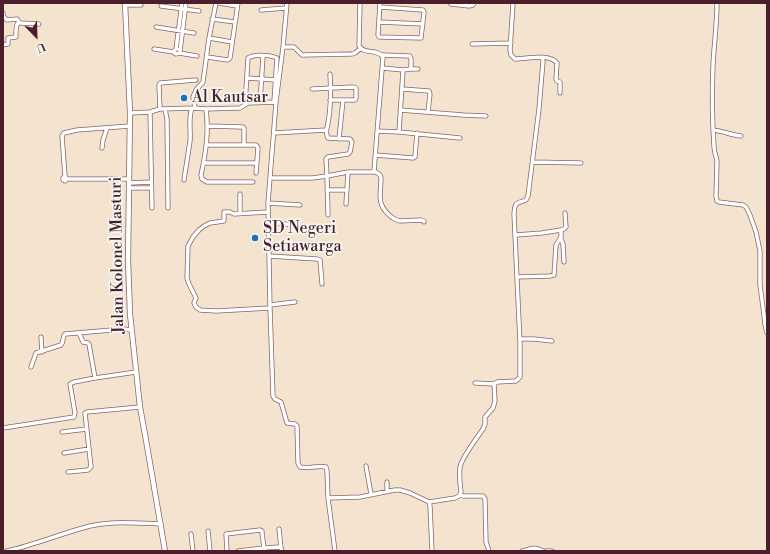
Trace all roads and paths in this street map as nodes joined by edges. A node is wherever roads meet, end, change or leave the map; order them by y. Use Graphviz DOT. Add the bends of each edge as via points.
graph roads {
  1 [pos="216,3"];
  2 [pos="219,3"];
  3 [pos="287,3"];
  4 [pos="360,3"];
  5 [pos="450,3"];
  6 [pos="474,3"];
  7 [pos="513,3"];
  8 [pos="717,3"];
  9 [pos="125,4"];
  10 [pos="141,5"];
  11 [pos="238,5"];
  12 [pos="380,5"];
  13 [pos="161,6"];
  14 [pos="184,6"];
  15 [pos="286,8"];
  16 [pos="261,10"];
  17 [pos="199,11"];
  18 [pos="3,16"];
  19 [pos="212,19"];
  20 [pos="19,22"];
  21 [pos="235,22"];
  22 [pos="379,22"];
  23 [pos="39,24"];
  24 [pos="423,24"];
  25 [pos="156,27"];
  26 [pos="180,29"];
  27 [pos="194,33"];
  28 [pos="209,38"];
  29 [pos="232,42"];
  30 [pos="510,43"];
  31 [pos="472,44"];
  32 [pos="3,45"];
  33 [pos="283,47"];
  34 [pos="154,49"];
  35 [pos="360,49"];
  36 [pos="177,51"];
  37 [pos="382,55"];
  38 [pos="198,56"];
  39 [pos="264,56"];
  40 [pos="207,57"];
  41 [pos="542,58"];
  42 [pos="382,68"];
  43 [pos="411,69"];
  44 [pos="418,69"];
  45 [pos="403,70"];
  46 [pos="330,74"];
  47 [pos="247,78"];
  48 [pos="262,79"];
  49 [pos="196,80"];
  50 [pos="276,80"];
  51 [pos="331,88"];
  52 [pos="312,89"];
  53 [pos="402,89"];
  54 [pos="560,92"];
  55 [pos="330,100"];
  56 [pos="344,100"];
  57 [pos="275,102"];
  58 [pos="260,103"];
  59 [pos="245,105"];
  60 [pos="194,108"];
  61 [pos="206,108"];
  62 [pos="162,109"];
  63 [pos="400,110"];
  64 [pos="150,112"];
  65 [pos="428,112"];
  66 [pos="130,113"];
  67 [pos="486,116"];
  68 [pos="130,126"];
  69 [pos="208,126"];
  70 [pos="100,128"];
  71 [pos="107,128"];
  72 [pos="326,130"];
  73 [pos="713,130"];
  74 [pos="377,131"];
  75 [pos="399,132"];
  76 [pos="274,133"];
  77 [pos="417,133"];
  78 [pos="741,136"];
  79 [pos="460,138"];
  80 [pos="339,139"];
  81 [pos="103,140"];
  82 [pos="207,145"];
  83 [pos="244,145"];
  84 [pos="102,148"];
  85 [pos="375,155"];
  86 [pos="533,162"];
  87 [pos="204,163"];
  88 [pos="256,163"];
  89 [pos="581,163"];
  90 [pos="374,171"];
  91 [pos="348,172"];
  92 [pos="256,173"];
  93 [pos="327,176"];
  94 [pos="270,178"];
  95 [pos="184,180"];
  96 [pos="151,182"];
  97 [pos="253,182"];
  98 [pos="129,183"];
  99 [pos="138,183"];
  100 [pos="138,188"];
  101 [pos="151,188"];
  102 [pos="327,190"];
  103 [pos="347,190"];
  104 [pos="240,194"];
  105 [pos="268,203"];
  106 [pos="346,204"];
  107 [pos="300,205"];
  108 [pos="152,208"];
  109 [pos="168,208"];
  110 [pos="268,212"];
  111 [pos="565,212"];
  112 [pos="240,213"];
  113 [pos="328,215"];
  114 [pos="268,222"];
  115 [pos="424,222"];
  116 [pos="294,225"];
  117 [pos="561,230"];
  118 [pos="516,235"];
  119 [pos="561,239"];
  120 [pos="269,256"];
  121 [pos="564,262"];
  122 [pos="517,277"];
  123 [pos="322,284"];
  124 [pos="295,302"];
  125 [pos="270,306"];
  126 [pos="131,330"];
  127 [pos="79,333"];
  128 [pos="767,333"];
  129 [pos="41,337"];
  130 [pos="520,339"];
  131 [pos="552,341"];
  132 [pos="42,352"];
  133 [pos="31,367"];
  134 [pos="136,372"];
  135 [pos="94,378"];
  136 [pos="474,384"];
  137 [pos="494,384"];
  138 [pos="140,407"];
  139 [pos="3,428"];
  140 [pos="87,429"];
  141 [pos="62,432"];
  142 [pos="89,450"];
  143 [pos="64,453"];
  144 [pos="366,466"];
  145 [pos="68,472"];
  146 [pos="387,482"];
  147 [pos="387,491"];
  148 [pos="371,494"];
  149 [pos="460,495"];
  150 [pos="328,498"];
  151 [pos="429,502"];
  152 [pos="161,524"];
  153 [pos="279,529"];
  154 [pos="208,531"];
  155 [pos="191,534"];
  156 [pos="282,549"];
  157 [pos="265,550"];
  158 [pos="7,551"];
  159 [pos="165,551"];
  160 [pos="193,551"];
  161 [pos="210,551"];
  162 [pos="227,551"];
  163 [pos="238,551"];
  164 [pos="335,551"];
  165 [pos="432,551"];
  166 [pos="489,551"];
  167 [pos="522,551"];
  168 [pos="543,551"];
  169 [pos="546,551"];
  170 [pos="552,551"];
  1 -- 19 [label="street"];
  2 -- 11 [label="street"];
  3 -- 15 [label="street"];
  4 -- 35 [label="street"];
  5 -- 6 [label="street" via="469,6"];
  7 -- 30 [label="street"];
  8 -- 73 [label="street" via="713,65"];
  9 -- 10 [label="street"];
  9 -- 66 [label="main road, Jalan Kolonel Masturi"];
  11 -- 21 [label="street"];
  12 -- 22 [label="street"];
  12 -- 24 [label="street" via="423,10"];
  13 -- 14 [label="street"];
  14 -- 17 [label="street"];
  14 -- 26 [label="street"];
  15 -- 16 [label="street"];
  15 -- 33 [label="street"];
  18 -- 20 [label="street" via="7,20 17,19"];
  19 -- 21 [label="street"];
  19 -- 28 [label="street"];
  20 -- 23 [label="street"];
  20 -- 32 [label="street" via="16,26 16,37 8,38 8,44"];
  21 -- 29 [label="street"];
  22 -- 24 [label="street"];
  22 -- 24 [label="street" via="380,38 421,38"];
  25 -- 26 [label="street"];
  26 -- 27 [label="street"];
  26 -- 36 [label="street"];
  28 -- 29 [label="street"];
  28 -- 40 [label="street"];
  29 -- 40 [label="street" via="230,59"];
  30 -- 31 [label="street"];
  30 -- 41 [label="street" via="510,55 513,58"];
  33 -- 35 [label="street" via="294,48 302,55 352,54"];
  33 -- 57 [label="street"];
  34 -- 36 [label="street"];
  35 -- 37 [label="street"];
  36 -- 38 [label="street"];
  37 -- 42 [label="street"];
  37 -- 43 [label="street" via="410,56"];
  39 -- 47 [label="street" via="248,58"];
  39 -- 48 [label="street"];
  39 -- 50 [label="street" via="278,58"];
  40 -- 60 [label="street" via="203,82 193,97"];
  41 -- 54 [label="street" via="557,61 556,79 560,82"];
  41 -- 86 [label="street" via="540,109"];
  42 -- 45 [label="street"];
  42 -- 74 [label="street"];
  43 -- 44 [label="street"];
  43 -- 45 [label="street"];
  45 -- 53 [label="street"];
  46 -- 51 [label="street"];
  47 -- 48 [label="street"];
  47 -- 59 [label="street"];
  48 -- 50 [label="street"];
  48 -- 58 [label="street"];
  49 -- 62 [label="street" via="160,83"];
  50 -- 57 [label="street"];
  51 -- 52 [label="street"];
  51 -- 55 [label="street"];
  51 -- 56 [label="street" via="355,87 356,100"];
  53 -- 63 [label="street"];
  53 -- 65 [label="street" via="429,91"];
  55 -- 56 [label="street"];
  55 -- 72 [label="street"];
  56 -- 80 [label="street"];
  57 -- 58 [label="street"];
  57 -- 76 [label="street"];
  58 -- 59 [label="street"];
  59 -- 61 [label="street" via="240,108"];
  60 -- 61 [label="street"];
  60 -- 62 [label="street"];
  60 -- 95 [label="street" via="190,115 191,134"];
  61 -- 69 [label="street"];
  62 -- 64 [label="street"];
  62 -- 109 [label="street" via="167,119"];
  63 -- 65 [label="street"];
  63 -- 75 [label="street"];
  64 -- 66 [label="street"];
  64 -- 96 [label="street"];
  65 -- 67 [label="street"];
  66 -- 68 [label="main road, Jalan Kolonel Masturi"];
  68 -- 71 [label="street"];
  68 -- 98 [label="main road, Jalan Kolonel Masturi"];
  69 -- 82 [label="street"];
  69 -- 83 [label="street" via="244,126"];
  70 -- 71 [label="street"];
  70 -- 81 [label="street"];
  70 -- 98 [label="street" via="63,134 66,177"];
  71 -- 81 [label="street"];
  72 -- 76 [label="street"];
  72 -- 80 [label="street" via="328,138"];
  73 -- 78 [label="street"];
  73 -- 128 [label="street" via="717,161 717,200 746,206 758,239 761,254 760,285"];
  74 -- 75 [label="street"];
  74 -- 85 [label="street"];
  75 -- 77 [label="street"];
  76 -- 94 [label="street"];
  77 -- 79 [label="street"];
  77 -- 85 [label="street" via="415,157"];
  80 -- 93 [label="street" via="351,140 350,152 326,159"];
  81 -- 84 [label="street"];
  82 -- 83 [label="street"];
  82 -- 87 [label="street"];
  83 -- 88 [label="street" via="258,146"];
  85 -- 90 [label="street"];
  86 -- 89 [label="street"];
  86 -- 118 [label="street" via="528,196 515,206"];
  87 -- 88 [label="street"];
  87 -- 97 [label="street" via="202,180"];
  88 -- 92 [label="street"];
  90 -- 91 [label="street"];
  90 -- 115 [label="street" via="381,178 380,202 383,208 397,221"];
  91 -- 93 [label="street"];
  91 -- 103 [label="street"];
  93 -- 94 [label="street"];
  93 -- 102 [label="street"];
  94 -- 105 [label="street"];
  96 -- 99 [label="street"];
  96 -- 101 [label="street"];
  98 -- 99 [label="street"];
  98 -- 100 [label="street"];
  98 -- 126 [label="main road, Jalan Kolonel Masturi" via="128,270"];
  99 -- 100 [label="street"];
  100 -- 101 [label="street"];
  101 -- 108 [label="street"];
  102 -- 103 [label="street"];
  102 -- 113 [label="street"];
  103 -- 106 [label="street"];
  104 -- 112 [label="street"];
  105 -- 107 [label="street"];
  105 -- 110 [label="street"];
  110 -- 112 [label="street"];
  110 -- 114 [label="street"];
  111 -- 117 [label="street" via="566,227"];
  112 -- 125 [label="street" via="224,212 224,221 204,226 188,246 187,273 196,298 194,304 200,310"];
  114 -- 116 [label="street"];
  114 -- 120 [label="street"];
  117 -- 118 [label="street"];
  117 -- 119 [label="street"];
  118 -- 122 [label="street"];
  119 -- 121 [label="street"];
  119 -- 122 [label="street" via="556,245 553,275"];
  120 -- 123 [label="street" via="318,258"];
  120 -- 125 [label="street"];
  122 -- 130 [label="street"];
  124 -- 125 [label="street"];
  125 -- 150 [label="street" via="274,398 281,402 287,423 297,426 300,467 326,467"];
  126 -- 127 [label="street"];
  126 -- 134 [label="main road, Jalan Kolonel Masturi"];
  127 -- 132 [label="street" via="65,334 61,345"];
  127 -- 135 [label="street" via="83,342 89,344"];
  129 -- 132 [label="street"];
  130 -- 131 [label="street"];
  130 -- 137 [label="street" via="520,377 516,381"];
  132 -- 133 [label="street" via="36,353"];
  134 -- 135 [label="street"];
  134 -- 138 [label="main road, Jalan Kolonel Masturi"];
  135 -- 139 [label="street" via="70,384 76,414 74,417"];
  136 -- 137 [label="street"];
  137 -- 149 [label="street" via="493,408 485,418 483,429 460,466"];
  138 -- 140 [label="street" via="87,412 84,414"];
  138 -- 152 [label="main road, Jalan Kolonel Masturi"];
  140 -- 141 [label="street"];
  140 -- 142 [label="street"];
  142 -- 143 [label="street"];
  142 -- 145 [label="street" via="91,468"];
  144 -- 148 [label="street"];
  146 -- 147 [label="street"];
  147 -- 148 [label="street"];
  147 -- 151 [label="street" via="405,491"];
  148 -- 150 [label="street"];
  149 -- 151 [label="street"];
  149 -- 166 [label="street" via="483,496 486,542"];
  150 -- 164 [label="street"];
  151 -- 165 [label="street"];
  152 -- 158 [label="street" via="117,523 92,526"];
  152 -- 159 [label="main road, Jalan Kolonel Masturi"];
  153 -- 156 [label="street"];
  154 -- 161 [label="street"];
  155 -- 160 [label="street"];
  156 -- 157 [label="street" via="279,547"];
  157 -- 162 [label="street" via="260,530 226,534"];
  157 -- 163 [label="street"];
  167 -- 168 [label="street" via="535,548"];
  169 -- 170 [label="street"];
}
